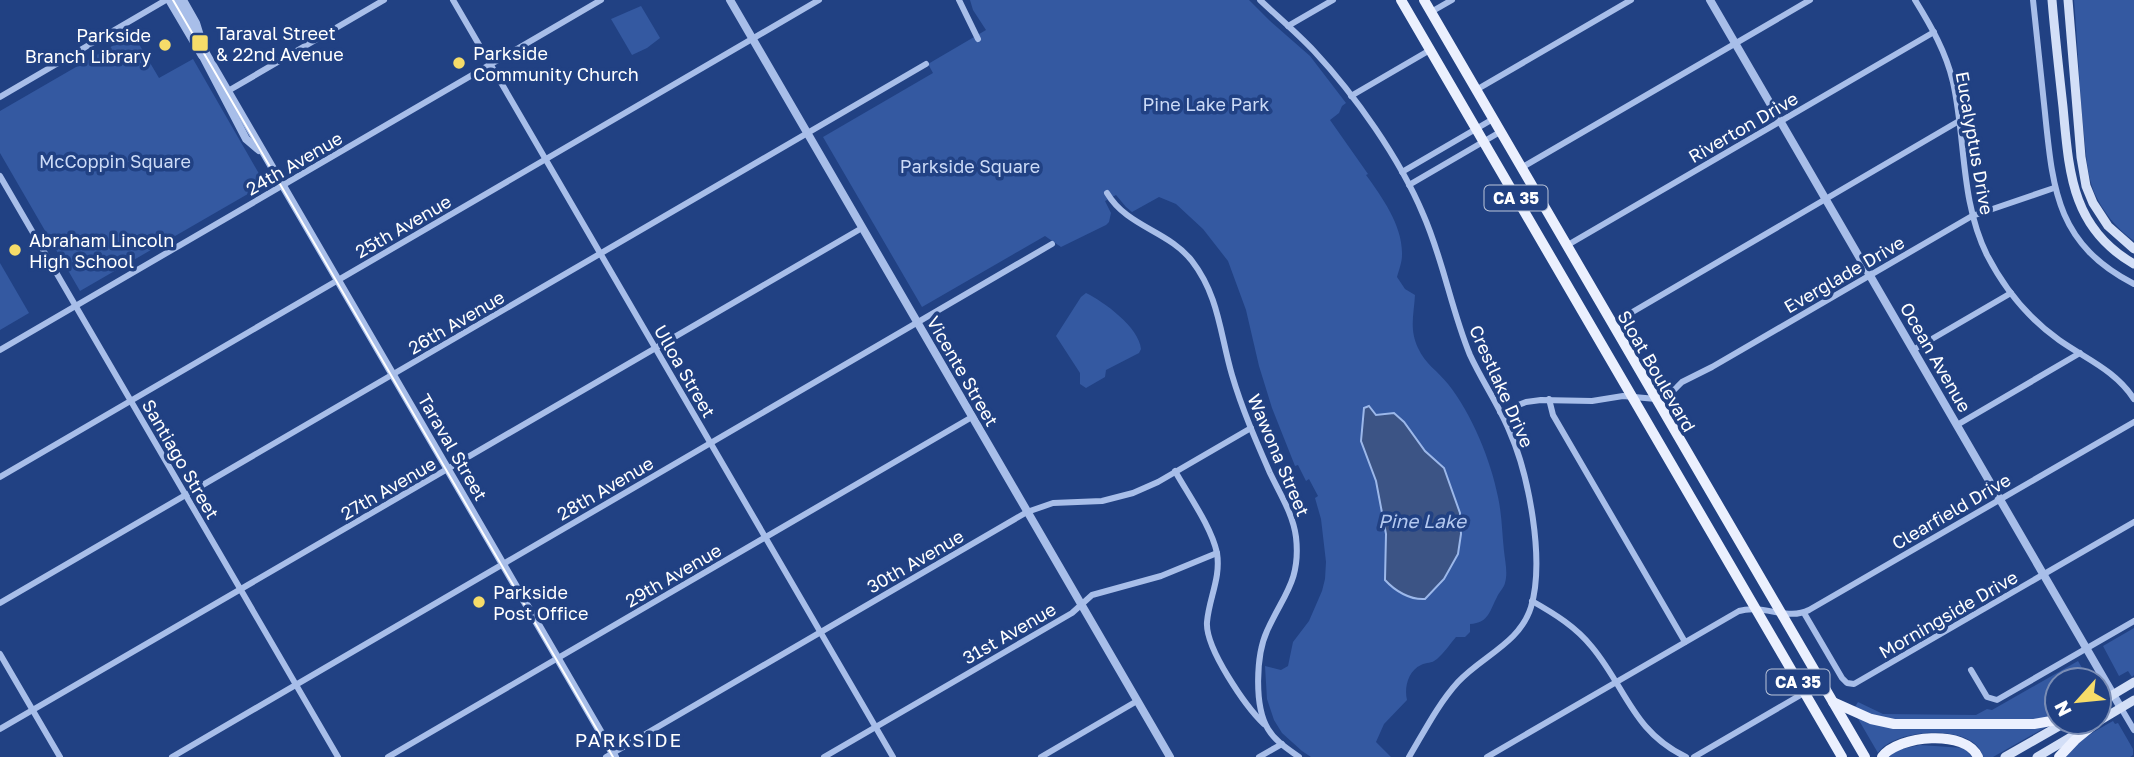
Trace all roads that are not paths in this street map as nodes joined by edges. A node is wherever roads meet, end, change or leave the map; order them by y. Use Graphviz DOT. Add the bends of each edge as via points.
graph roads {
  1 [pos="167,0"];
  2 [pos="175,0"];
  3 [pos="183,0"];
  4 [pos="384,0"];
  5 [pos="453,0"];
  6 [pos="601,0"];
  7 [pos="730,0"];
  8 [pos="819,0"];
  9 [pos="959,0"];
  10 [pos="1260,0"];
  11 [pos="1333,0"];
  12 [pos="1401,0"];
  13 [pos="1423,0"];
  14 [pos="1452,0"];
  15 [pos="1631,0"];
  16 [pos="1710,0"];
  17 [pos="1810,0"];
  18 [pos="1915,0"];
  19 [pos="2033,0"];
  20 [pos="2052,0"];
  21 [pos="2068,0"];
  22 [pos="1431,12"];
  23 [pos="1288,26"];
  24 [pos="1934,32"];
  25 [pos="752,39"];
  26 [pos="978,39"];
  27 [pos="1735,44"];
  28 [pos="1430,50"];
  29 [pos="204,55"];
  30 [pos="490,65"];
  31 [pos="926,65"];
  32 [pos="1476,90"];
  33 [pos="228,91"];
  34 [pos="1351,96"];
  35 [pos="0,97"];
  36 [pos="1493,119"];
  37 [pos="1780,121"];
  38 [pos="1959,121"];
  39 [pos="1476,129"];
  40 [pos="1500,132"];
  41 [pos="807,134"];
  42 [pos="1483,142"];
  43 [pos="264,154"];
  44 [pos="545,159"];
  45 [pos="1521,168"];
  46 [pos="1402,172"];
  47 [pos="0,176"];
  48 [pos="283,185"];
  49 [pos="1409,185"];
  50 [pos="2054,188"];
  51 [pos="1107,193"];
  52 [pos="1826,199"];
  53 [pos="1972,216"];
  54 [pos="862,228"];
  55 [pos="1052,244"];
  56 [pos="1566,246"];
  57 [pos="2134,249"];
  58 [pos="600,254"];
  59 [pos="2134,264"];
  60 [pos="1870,275"];
  61 [pos="338,280"];
  62 [pos="2134,284"];
  63 [pos="2011,293"];
  64 [pos="75,306"];
  65 [pos="917,323"];
  66 [pos="1612,324"];
  67 [pos="655,348"];
  68 [pos="0,350"];
  69 [pos="1913,350"];
  70 [pos="2080,353"];
  71 [pos="393,375"];
  72 [pos="1631,396"];
  73 [pos="1549,399"];
  74 [pos="1656,399"];
  75 [pos="2134,399"];
  76 [pos="131,401"];
  77 [pos="1500,412"];
  78 [pos="972,417"];
  79 [pos="2134,422"];
  80 [pos="1957,425"];
  81 [pos="1251,428"];
  82 [pos="710,443"];
  83 [pos="448,469"];
  84 [pos="1175,471"];
  85 [pos="0,477"];
  86 [pos="186,495"];
  87 [pos="2000,499"];
  88 [pos="1027,512"];
  89 [pos="2134,522"];
  90 [pos="765,538"];
  91 [pos="1217,553"];
  92 [pos="503,564"];
  93 [pos="2044,574"];
  94 [pos="240,589"];
  95 [pos="1532,601"];
  96 [pos="0,603"];
  97 [pos="1081,605"];
  98 [pos="1755,608"];
  99 [pos="1780,612"];
  100 [pos="1804,613"];
  101 [pos="2134,621"];
  102 [pos="820,632"];
  103 [pos="1685,642"];
  104 [pos="2087,649"];
  105 [pos="0,654"];
  106 [pos="558,658"];
  107 [pos="2097,666"];
  108 [pos="1971,670"];
  109 [pos="2134,682"];
  110 [pos="1615,683"];
  111 [pos="295,684"];
  112 [pos="1804,693"];
  113 [pos="2113,694"];
  114 [pos="1138,701"];
  115 [pos="2134,701"];
  116 [pos="1833,702"];
  117 [pos="2121,708"];
  118 [pos="33,710"];
  119 [pos="2113,713"];
  120 [pos="2043,722"];
  121 [pos="1266,725"];
  122 [pos="875,727"];
  123 [pos="0,729"];
  124 [pos="2134,730"];
  125 [pos="2043,735"];
  126 [pos="2073,736"];
  127 [pos="2080,736"];
  128 [pos="1282,744"];
  129 [pos="611,756"];
  130 [pos="60,757"];
  131 [pos="172,757"];
  132 [pos="338,757"];
  133 [pos="388,757"];
  134 [pos="824,757"];
  135 [pos="893,757"];
  136 [pos="1041,757"];
  137 [pos="1170,757"];
  138 [pos="1259,757"];
  139 [pos="1299,757"];
  140 [pos="1409,757"];
  141 [pos="1488,757"];
  142 [pos="1686,757"];
  143 [pos="1694,757"];
  144 [pos="1842,757"];
  145 [pos="1864,757"];
  146 [pos="1882,757"];
  147 [pos="1978,757"];
  148 [pos="2005,757"];
  149 [pos="2037,757"];
  150 [pos="2059,757"];
  1 -- 29 [label="street, Taraval Street"];
  1 -- 35 [label="street"];
  2 -- 29 [label="street, Taraval Street"];
  3 -- 29 [label="street, Taraval Street" via="196,23"];
  4 -- 33 [label="street"];
  5 -- 30 [label="street, Ulloa Street"];
  6 -- 30 [label="street, 24th Avenue"];
  7 -- 25 [label="street, Vicente Street"];
  8 -- 25 [label="street, 25th Avenue"];
  9 -- 26 [label="street"];
  10 -- 23 [label="street, Crestlake Drive"];
  11 -- 23 [label="street"];
  12 -- 28 [label="main road, Sloat Boulevard / CA 35"];
  13 -- 22 [label="main road, Sloat Boulevard / CA 35"];
  14 -- 22 [label="street"];
  15 -- 32 [label="street"];
  16 -- 27 [label="street, Ocean Avenue"];
  17 -- 27 [label="street"];
  18 -- 24 [label="street, Eucalyptus Drive"];
  19 -- 50 [label="street"];
  20 -- 59 [label="main road" via="2069,169 2076,195 2098,235"];
  21 -- 57 [label="main road" via="2086,186 2108,226"];
  22 -- 32 [label="main road, Sloat Boulevard / CA 35"];
  23 -- 34 [label="street, Crestlake Drive"];
  24 -- 37 [label="street, Riverton Drive"];
  24 -- 38 [label="street, Eucalyptus Drive" via="1950,72"];
  25 -- 41 [label="street, Vicente Street"];
  25 -- 44 [label="street, 25th Avenue"];
  27 -- 37 [label="street, Ocean Avenue"];
  27 -- 45 [label="street"];
  28 -- 34 [label="street"];
  28 -- 39 [label="main road, Sloat Boulevard / CA 35"];
  29 -- 33 [label="street, Taraval Street"];
  29 -- 43 [label="street, Taraval Street" via="246,139"];
  30 -- 44 [label="street, Ulloa Street"];
  30 -- 48 [label="street, 24th Avenue"];
  31 -- 41 [label="street, 26th Avenue"];
  32 -- 36 [label="main road, Sloat Boulevard / CA 35"];
  33 -- 43 [label="street, Taraval Street"];
  34 -- 46 [label="street, Crestlake Drive"];
  36 -- 39 [label="street"];
  36 -- 40 [label="main road, Sloat Boulevard / CA 35"];
  37 -- 52 [label="street, Ocean Avenue"];
  37 -- 56 [label="street, Riverton Drive"];
  38 -- 52 [label="street"];
  38 -- 53 [label="street, Eucalyptus Drive"];
  39 -- 42 [label="main road, Sloat Boulevard / CA 35"];
  39 -- 46 [label="street"];
  40 -- 42 [label="street"];
  40 -- 45 [label="main road, Sloat Boulevard / CA 35"];
  41 -- 54 [label="street, Vicente Street"];
  41 -- 58 [label="street, 26th Avenue"];
  42 -- 49 [label="street"];
  42 -- 72 [label="main road, Sloat Boulevard / CA 35"];
  43 -- 48 [label="street, Taraval Street"];
  44 -- 58 [label="street, Ulloa Street"];
  44 -- 61 [label="street, 25th Avenue"];
  45 -- 56 [label="main road, Sloat Boulevard / CA 35"];
  46 -- 49 [label="street, Crestlake Drive"];
  47 -- 64 [label="street, Santiago Street"];
  48 -- 61 [label="street, Taraval Street"];
  48 -- 64 [label="street, 24th Avenue"];
  49 -- 77 [label="street, Crestlake Drive" via="1434,241 1467,346"];
  50 -- 53 [label="street, Everglade Drive"];
  50 -- 62 [label="street" via="2082,243 2105,266"];
  51 -- 81 [label="street, Wawona Street" via="1121,212 1181,248 1205,281"];
  52 -- 60 [label="street, Ocean Avenue"];
  52 -- 66 [label="street"];
  53 -- 60 [label="street, Everglade Drive"];
  53 -- 63 [label="street, Eucalyptus Drive" via="1988,256"];
  54 -- 65 [label="street, Vicente Street"];
  54 -- 67 [label="street, 27th Avenue"];
  55 -- 65 [label="street, 28th Avenue"];
  56 -- 66 [label="main road, Sloat Boulevard / CA 35"];
  58 -- 67 [label="street, Ulloa Street"];
  58 -- 71 [label="street, 26th Avenue"];
  60 -- 69 [label="street, Ocean Avenue"];
  60 -- 74 [label="street, Everglade Drive"];
  61 -- 71 [label="street, Taraval Street"];
  61 -- 76 [label="street, 25th Avenue"];
  63 -- 69 [label="street"];
  63 -- 70 [label="street, Eucalyptus Drive" via="2041,325"];
  64 -- 68 [label="street, 24th Avenue"];
  64 -- 76 [label="street, Santiago Street"];
  65 -- 78 [label="street, Vicente Street"];
  65 -- 82 [label="street, 28th Avenue"];
  66 -- 74 [label="main road, Sloat Boulevard / CA 35"];
  67 -- 82 [label="street, Ulloa Street"];
  67 -- 83 [label="street, 27th Avenue"];
  69 -- 80 [label="street, Ocean Avenue"];
  70 -- 75 [label="street, Eucalyptus Drive" via="2108,371"];
  70 -- 80 [label="street"];
  71 -- 83 [label="street, Taraval Street"];
  71 -- 86 [label="street, 26th Avenue"];
  72 -- 73 [label="street" via="1592,401"];
  72 -- 74 [label="street"];
  72 -- 98 [label="main road, Sloat Boulevard / CA 35"];
  73 -- 77 [label="street"];
  73 -- 103 [label="street" via="1553,415"];
  74 -- 99 [label="main road, Sloat Boulevard / CA 35"];
  76 -- 85 [label="street, 25th Avenue"];
  76 -- 86 [label="street, Santiago Street"];
  77 -- 95 [label="street, Crestlake Drive" via="1519,457 1530,503 1535,560"];
  78 -- 88 [label="street, Vicente Street"];
  78 -- 90 [label="street, 29th Avenue"];
  79 -- 87 [label="street, Clearfield Drive"];
  80 -- 87 [label="street, Ocean Avenue"];
  81 -- 84 [label="street, 30th Avenue"];
  81 -- 121 [label="street, Wawona Street" via="1290,514 1297,545 1291,586 1259,656 1258,682"];
  82 -- 90 [label="street, Ulloa Street"];
  82 -- 92 [label="street, 28th Avenue"];
  83 -- 92 [label="street, Taraval Street"];
  83 -- 94 [label="street, 27th Avenue"];
  84 -- 88 [label="street, 30th Avenue" via="1126,496 1053,503"];
  84 -- 91 [label="street"];
  86 -- 94 [label="street, Santiago Street"];
  86 -- 96 [label="street, 26th Avenue"];
  87 -- 93 [label="street, Ocean Avenue"];
  87 -- 100 [label="street, Clearfield Drive"];
  88 -- 97 [label="street, Vicente Street"];
  88 -- 102 [label="street, 30th Avenue"];
  89 -- 93 [label="street, Morningside Drive"];
  90 -- 102 [label="street, Ulloa Street"];
  90 -- 106 [label="street, 29th Avenue"];
  91 -- 97 [label="street, 31st Avenue" via="1161,576 1092,595"];
  91 -- 121 [label="street" via="1208,637 1244,700"];
  92 -- 106 [label="street, Taraval Street"];
  92 -- 111 [label="street, 28th Avenue"];
  93 -- 100 [label="street, Morningside Drive" via="1854,684 1842,678"];
  93 -- 104 [label="street, Ocean Avenue"];
  94 -- 111 [label="street, Santiago Street"];
  94 -- 118 [label="street, 27th Avenue"];
  95 -- 110 [label="street" via="1577,631"];
  95 -- 140 [label="street, Crestlake Drive" via="1512,638 1450,692"];
  97 -- 114 [label="street, Vicente Street"];
  97 -- 122 [label="street, 31st Avenue"];
  98 -- 99 [label="street"];
  98 -- 103 [label="street" via="1736,612"];
  98 -- 112 [label="main road, Sloat Boulevard / CA 35"];
  99 -- 100 [label="street"];
  99 -- 116 [label="main road, Sloat Boulevard / CA 35"];
  101 -- 104 [label="street"];
  102 -- 122 [label="street, Ulloa Street"];
  102 -- 129 [label="street, 30th Avenue"];
  103 -- 110 [label="street"];
  104 -- 107 [label="street, Ocean Avenue"];
  104 -- 108 [label="street" via="1997,700 1987,697"];
  105 -- 118 [label="street"];
  106 -- 129 [label="street, Taraval Street"];
  106 -- 133 [label="street, 29th Avenue"];
  109 -- 113 [label="main road"];
  110 -- 141 [label="street"];
  110 -- 142 [label="street" via="1647,729"];
  111 -- 131 [label="street, 28th Avenue"];
  111 -- 132 [label="street, Santiago Street"];
  112 -- 143 [label="street"];
  112 -- 144 [label="main road, Sloat Boulevard / CA 35"];
  113 -- 117 [label="street, Ocean Avenue"];
  114 -- 136 [label="street"];
  114 -- 137 [label="street, Vicente Street"];
  115 -- 117 [label="main road"];
  116 -- 120 [label="main road" via="1894,724"];
  116 -- 145 [label="main road, Sloat Boulevard / CA 35"];
  117 -- 119 [label="main road"];
  117 -- 124 [label="street, Ocean Avenue"];
  118 -- 123 [label="street, 27th Avenue"];
  118 -- 130 [label="street"];
  121 -- 128 [label="street, Wawona Street"];
  122 -- 134 [label="street, 31st Avenue"];
  122 -- 135 [label="street, Ulloa Street"];
  125 -- 148 [label="main road"];
  126 -- 149 [label="main road"];
  127 -- 150 [label="main road"];
  128 -- 138 [label="street"];
  128 -- 139 [label="street, Wawona Street"];
  146 -- 147 [label="main road" via="1901,743 1930,739 1966,744"];
}
